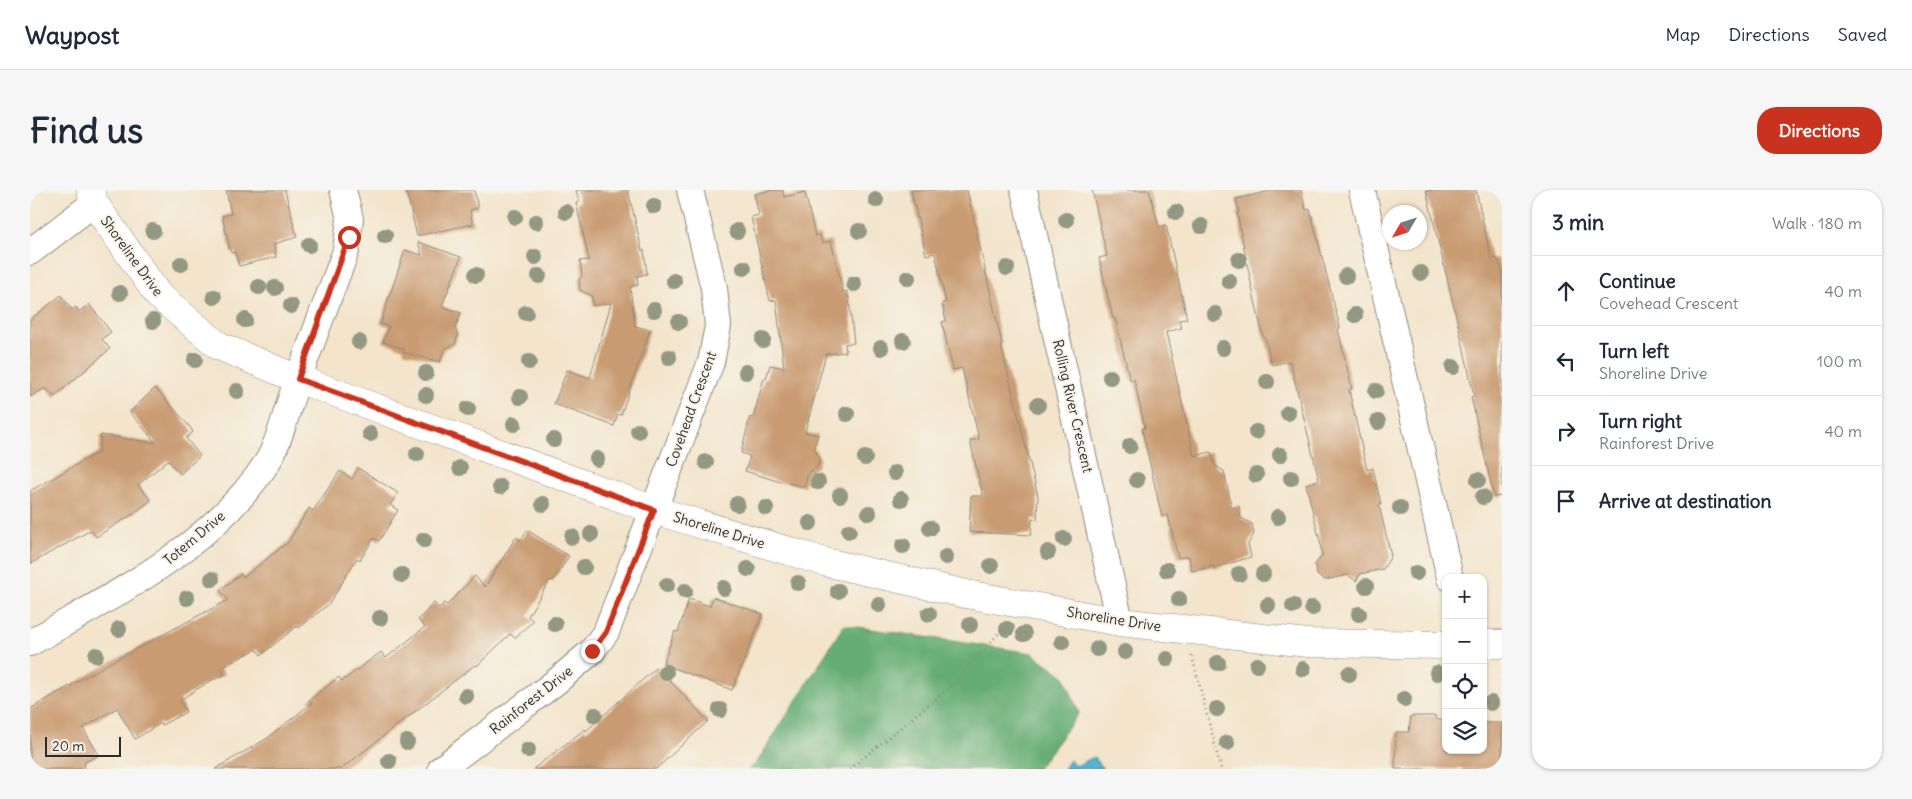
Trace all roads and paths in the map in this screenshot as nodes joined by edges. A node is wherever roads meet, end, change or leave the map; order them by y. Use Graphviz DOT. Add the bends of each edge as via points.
graph roads {
  1 [pos="343,190"];
  2 [pos="690,190"];
  3 [pos="1024,190"];
  4 [pos="1362,190"];
  5 [pos="92,196"];
  6 [pos="30,252"];
  7 [pos="298,379"];
  8 [pos="654,510"];
  9 [pos="1449,574"];
  10 [pos="1025,604"];
  11 [pos="1120,622"];
  12 [pos="1185,630"];
  13 [pos="30,643"];
  14 [pos="1487,644"];
  15 [pos="1502,644"];
  16 [pos="1442,645"];
  17 [pos="441,769"];
  18 [pos="850,769"];
  19 [pos="1221,769"];
  1 -- 7 [label="street" via="350,219 349,237"];
  2 -- 8 [label="street, Covehead Crescent" via="714,288 718,326 711,362"];
  3 -- 11 [label="street, Rolling River Crescent"];
  4 -- 9 [label="street"];
  5 -- 6 [label="street"];
  5 -- 7 [label="street, Shoreline Drive" via="158,295 219,346"];
  7 -- 8 [label="street, Shoreline Drive"];
  7 -- 13 [label="street, Totem Drive" via="269,459 246,492 216,522 146,576"];
  8 -- 10 [label="street, Shoreline Drive" via="825,562"];
  8 -- 17 [label="street, Rainforest Drive" via="606,632 592,651"];
  10 -- 11 [label="street, Shoreline Drive"];
  10 -- 18 [label="path" via="954,683"];
  11 -- 12 [label="street, Shoreline Drive"];
  12 -- 16 [label="street, Shoreline Drive" via="1308,643"];
  12 -- 19 [label="path"];
  14 -- 15 [label="street"];
}
